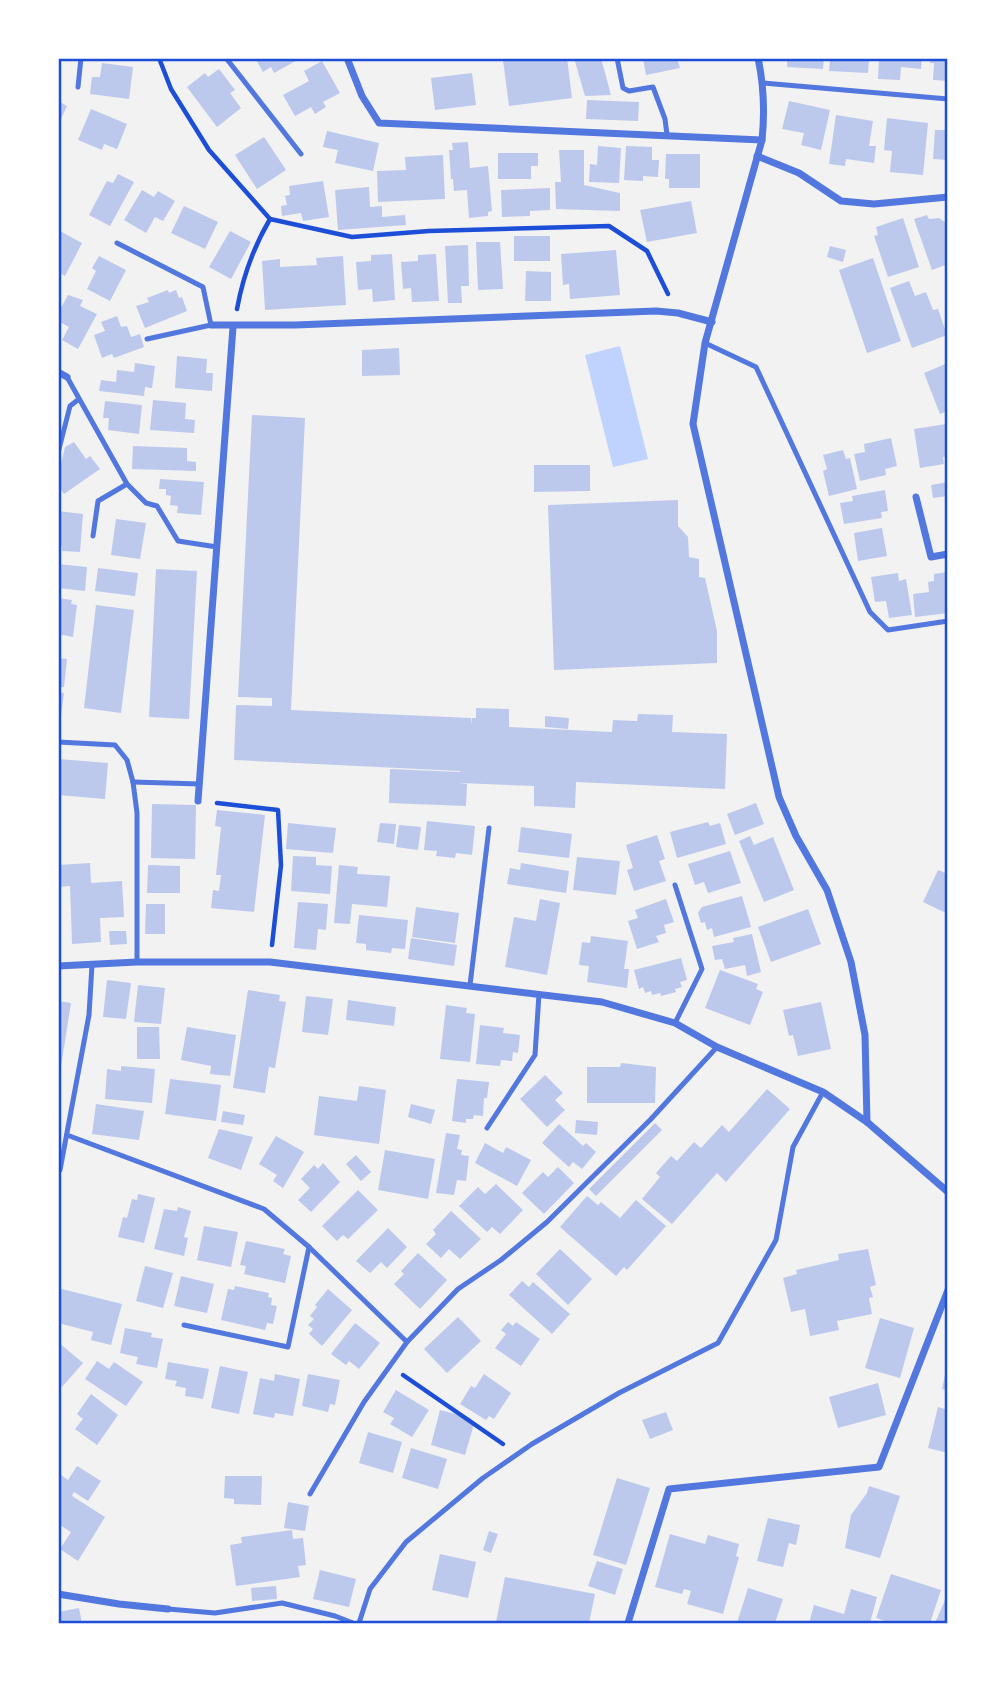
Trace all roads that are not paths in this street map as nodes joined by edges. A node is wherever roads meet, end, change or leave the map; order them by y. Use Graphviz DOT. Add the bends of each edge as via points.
graph roads {
  1 [pos="80,58"];
  2 [pos="226,58"];
  3 [pos="347,58"];
  4 [pos="617,58"];
  5 [pos="758,58"];
  6 [pos="763,83"];
  7 [pos="78,87"];
  8 [pos="948,99"];
  9 [pos="667,135"];
  10 [pos="762,140"];
  11 [pos="301,154"];
  12 [pos="757,156"];
  13 [pos="948,197"];
  14 [pos="117,243"];
  15 [pos="712,322"];
  16 [pos="211,325"];
  17 [pos="233,327"];
  18 [pos="147,339"];
  19 [pos="705,343"];
  20 [pos="58,372"];
  21 [pos="67,377"];
  22 [pos="79,399"];
  23 [pos="58,453"];
  24 [pos="128,484"];
  25 [pos="916,497"];
  26 [pos="93,536"];
  27 [pos="217,547"];
  28 [pos="948,554"];
  29 [pos="948,621"];
  30 [pos="58,742"];
  31 [pos="133,782"];
  32 [pos="200,784"];
  33 [pos="198,802"];
  34 [pos="489,828"];
  35 [pos="675,885"];
  36 [pos="137,962"];
  37 [pos="92,965"];
  38 [pos="58,966"];
  39 [pos="470,985"];
  40 [pos="539,994"];
  41 [pos="675,1023"];
  42 [pos="717,1046"];
  43 [pos="822,1093"];
  44 [pos="867,1122"];
  45 [pos="487,1128"];
  46 [pos="67,1135"];
  47 [pos="60,1170"];
  48 [pos="948,1192"];
  49 [pos="309,1247"];
  50 [pos="948,1290"];
  51 [pos="184,1325"];
  52 [pos="407,1342"];
  53 [pos="310,1494"];
  54 [pos="58,1594"];
  55 [pos="168,1609"];
  56 [pos="353,1623"];
  57 [pos="359,1623"];
  58 [pos="628,1623"];
  1 -- 7 [label="lane"];
  2 -- 11 [label="lane"];
  3 -- 9 [label="street" via="362,96 379,122"];
  4 -- 9 [label="lane" via="623,88 653,87"];
  5 -- 6 [label="street"];
  6 -- 8 [label="lane"];
  6 -- 10 [label="street"];
  9 -- 10 [label="street"];
  10 -- 12 [label="street"];
  12 -- 13 [label="street" via="799,173 841,201 874,204"];
  12 -- 15 [label="street"];
  14 -- 16 [label="lane" via="203,287"];
  15 -- 17 [label="street" via="656,311"];
  15 -- 19 [label="street"];
  16 -- 17 [label="street"];
  16 -- 18 [label="lane"];
  17 -- 27 [label="street"];
  19 -- 29 [label="lane" via="756,367 870,612 888,629"];
  19 -- 44 [label="street" via="693,424 779,797 827,890 851,962 865,1035"];
  20 -- 21 [label="street"];
  21 -- 22 [label="lane"];
  22 -- 23 [label="lane" via="70,406"];
  22 -- 24 [label="lane"];
  24 -- 26 [label="lane" via="97,501"];
  24 -- 27 [label="lane" via="146,503 157,506 178,541"];
  25 -- 28 [label="street" via="931,557"];
  27 -- 32 [label="street"];
  30 -- 31 [label="lane" via="114,745 127,760"];
  31 -- 32 [label="lane"];
  31 -- 36 [label="lane"];
  32 -- 33 [label="street"];
  34 -- 39 [label="lane"];
  35 -- 41 [label="lane" via="702,969"];
  36 -- 37 [label="street"];
  36 -- 39 [label="street" via="270,962"];
  37 -- 38 [label="street"];
  37 -- 46 [label="lane" via="89,1015"];
  39 -- 40 [label="street"];
  40 -- 41 [label="street" via="602,1002"];
  40 -- 45 [label="lane" via="535,1055"];
  41 -- 42 [label="street"];
  42 -- 43 [label="street"];
  42 -- 52 [label="lane" via="652,1119 547,1222 458,1289"];
  43 -- 44 [label="street"];
  43 -- 57 [label="lane" via="793,1147 776,1240 718,1343 619,1393 483,1478 406,1542 370,1589"];
  44 -- 48 [label="street"];
  46 -- 47 [label="lane"];
  46 -- 49 [label="lane" via="264,1209"];
  49 -- 51 [label="lane" via="288,1347"];
  49 -- 52 [label="lane"];
  50 -- 58 [label="street" via="879,1467 669,1489"];
  52 -- 53 [label="lane" via="364,1402"];
  54 -- 55 [label="street"];
  55 -- 56 [label="lane" via="215,1613 282,1603"];
}
